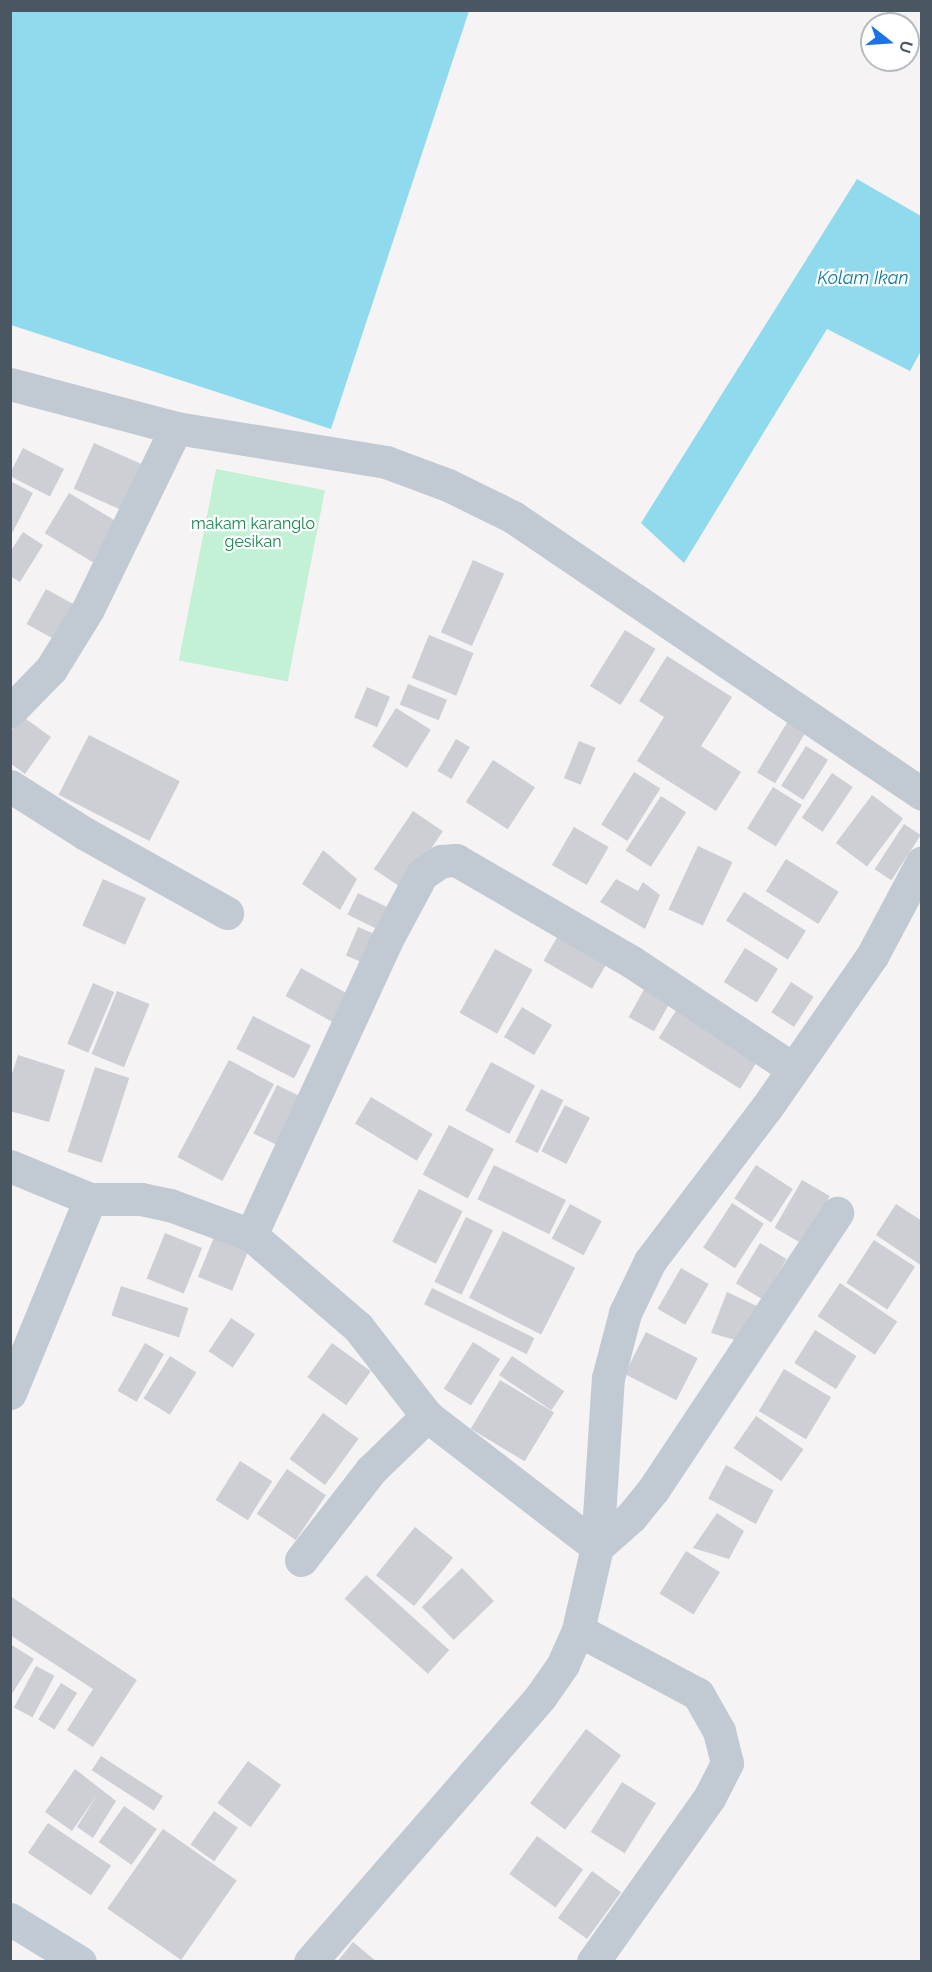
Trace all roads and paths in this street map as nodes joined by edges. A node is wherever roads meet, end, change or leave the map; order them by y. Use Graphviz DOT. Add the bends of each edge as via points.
graph roads {
  1 [pos="10,384"];
  2 [pos="176,428"];
  3 [pos="10,711"];
  4 [pos="10,786"];
  5 [pos="921,794"];
  6 [pos="921,862"];
  7 [pos="227,913"];
  8 [pos="794,1069"];
  9 [pos="10,1166"];
  10 [pos="90,1199"];
  11 [pos="837,1213"];
  12 [pos="251,1235"];
  13 [pos="10,1394"];
  14 [pos="427,1416"];
  15 [pos="597,1547"];
  16 [pos="301,1560"];
  17 [pos="578,1630"];
  18 [pos="10,1919"];
  19 [pos="80,1962"];
  20 [pos="310,1962"];
  21 [pos="593,1962"];
  1 -- 2 [label="street"];
  2 -- 3 [label="street" via="88,609 51,669"];
  2 -- 5 [label="street" via="386,462 448,485 513,518"];
  4 -- 7 [label="street" via="84,833"];
  6 -- 8 [label="street" via="872,956"];
  8 -- 12 [label="street" via="632,962 456,860 441,861 422,874 385,943"];
  8 -- 15 [label="street" via="650,1261 625,1313 608,1378"];
  9 -- 10 [label="street"];
  10 -- 12 [label="street" via="141,1199 170,1205"];
  10 -- 13 [label="street"];
  11 -- 15 [label="street" via="652,1490 631,1517"];
  12 -- 14 [label="street" via="358,1327"];
  14 -- 15 [label="street"];
  14 -- 16 [label="street" via="371,1470"];
  15 -- 17 [label="street"];
  17 -- 20 [label="street" via="563,1664 541,1695"];
  17 -- 21 [label="street" via="698,1694 719,1731 727,1763 709,1797"];
  18 -- 19 [label="main road"];
}
